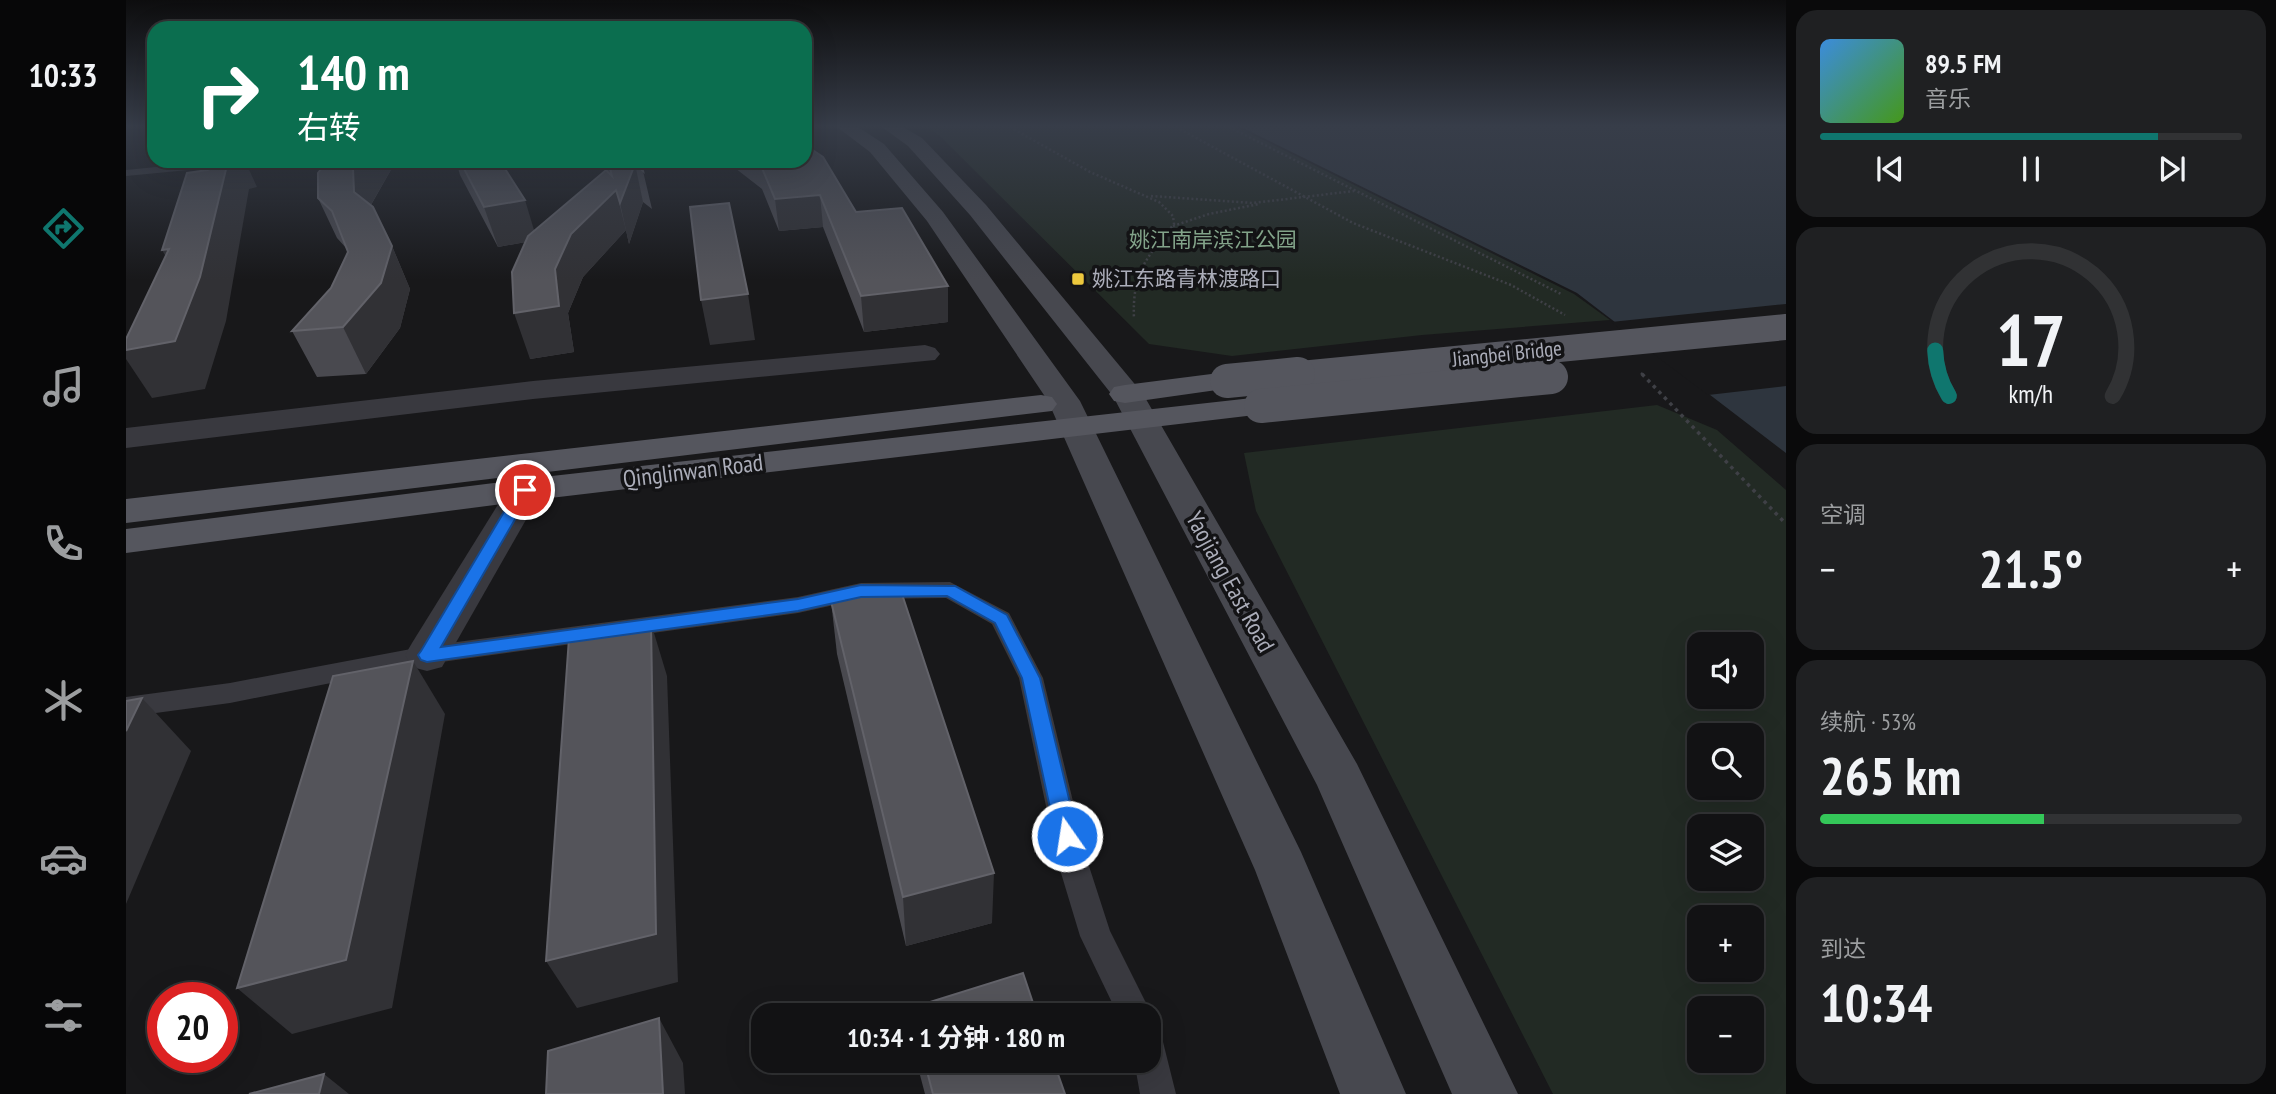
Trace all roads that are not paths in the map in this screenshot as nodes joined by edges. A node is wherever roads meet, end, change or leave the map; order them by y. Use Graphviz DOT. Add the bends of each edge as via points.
graph roads {
  1 [pos="902,178"];
  2 [pos="948,178"];
  3 [pos="1786,327"];
  4 [pos="1786,353"];
  5 [pos="925,354"];
  6 [pos="1227,382"];
  7 [pos="1133,406"];
  8 [pos="1261,406"];
  9 [pos="1071,414"];
  10 [pos="126,438"];
  11 [pos="525,490"];
  12 [pos="126,512"];
  13 [pos="126,541"];
  14 [pos="427,655"];
  15 [pos="126,707"];
  16 [pos="1129,1003"];
  17 [pos="1154,1073"];
  18 [pos="1158,1094"];
  19 [pos="1373,1094"];
  20 [pos="1485,1094"];
  1 -- 9 [label="main road" via="935,217"];
  2 -- 7 [label="main road, Yaojiang East Road"];
  3 -- 6 [label="main road, Jiangbei Bridge, bridge"];
  4 -- 8 [label="main road, Jiangbei Bridge, bridge"];
  5 -- 10 [label="street" via="533,390"];
  6 -- 7 [label="main road, Qinglinwan Road"];
  7 -- 8 [label="main road, Qinglinwan Road"];
  7 -- 9 [label="main road, Qinglinwan Road"];
  7 -- 20 [label="main road, Yaojiang East Road" via="1339,779"];
  9 -- 11 [label="main road, Qinglinwan Road"];
  9 -- 12 [label="main road, Qinglinwan Road"];
  9 -- 19 [label="main road" via="1282,870"];
  11 -- 13 [label="main road, Qinglinwan Road"];
  11 -- 14 [label="street"];
  14 -- 15 [label="lane" via="230,693"];
  14 -- 16 [label="lane" via="798,605 861,591 950,590 1001,619 1031,678 1073,863 1096,936"];
  17 -- 18 [label="lane"];
}
